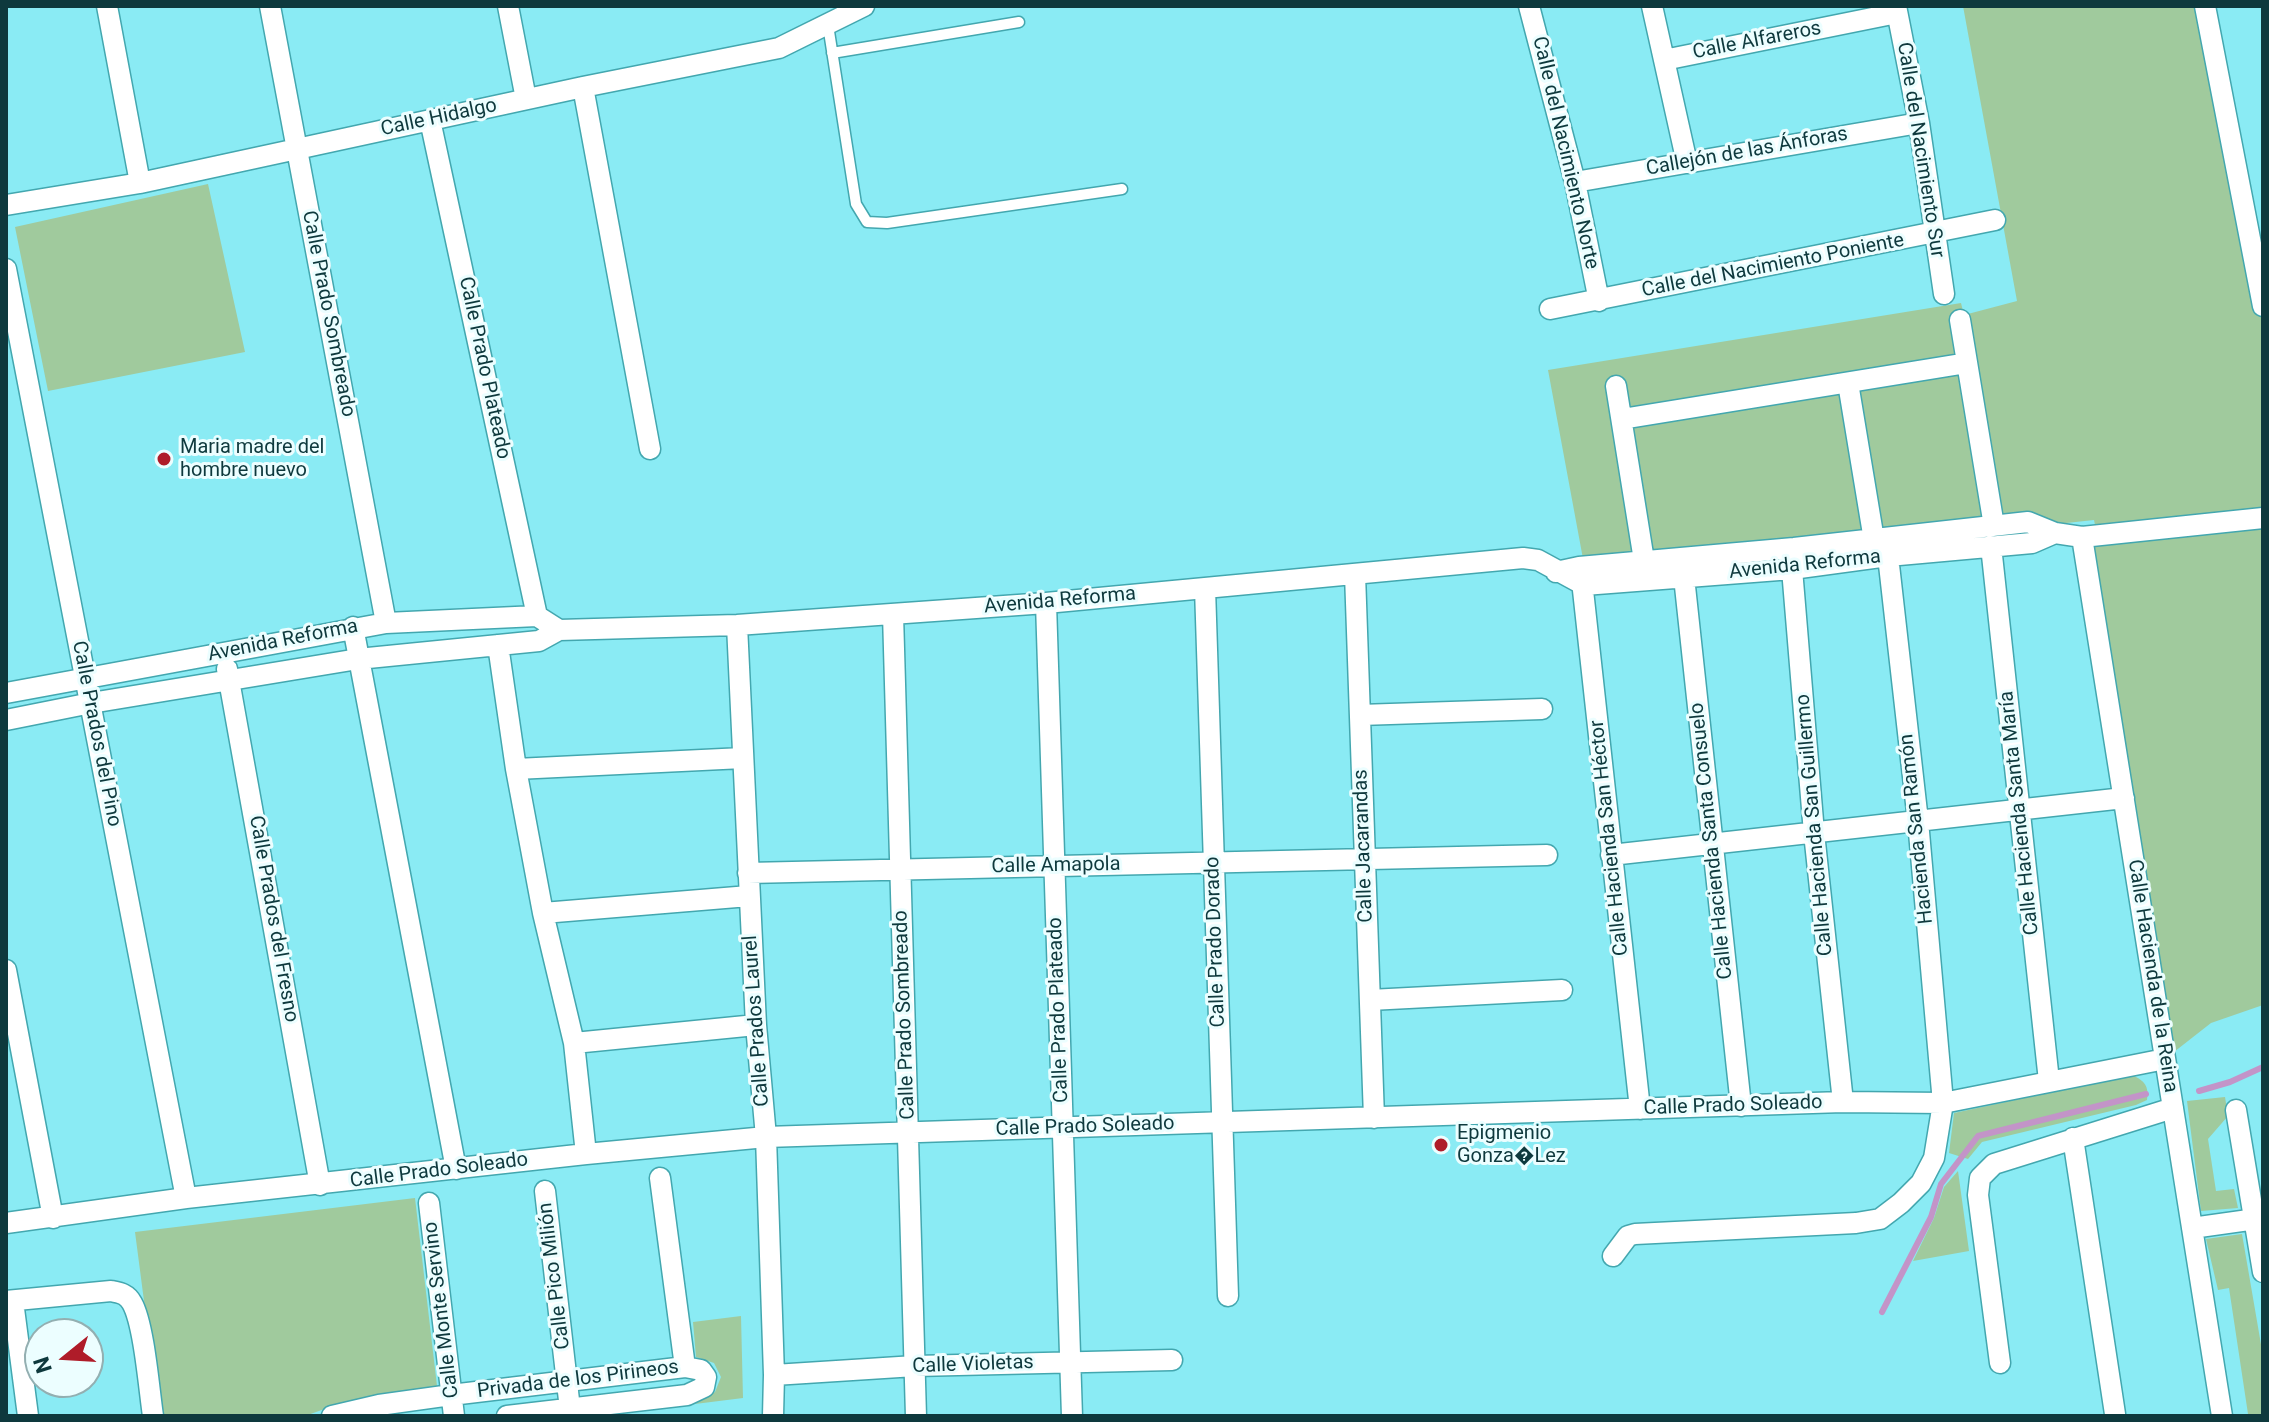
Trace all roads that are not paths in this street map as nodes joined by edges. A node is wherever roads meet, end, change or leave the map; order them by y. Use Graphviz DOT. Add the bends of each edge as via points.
graph roads {
  1 [pos="107,6"];
  2 [pos="270,6"];
  3 [pos="508,6"];
  4 [pos="864,6"];
  5 [pos="1529,6"];
  6 [pos="1652,6"];
  7 [pos="2205,6"];
  8 [pos="1897,10"];
  9 [pos="1019,22"];
  10 [pos="828,25"];
  11 [pos="832,53"];
  12 [pos="1664,60"];
  13 [pos="583,87"];
  14 [pos="526,99"];
  15 [pos="430,120"];
  16 [pos="1919,123"];
  17 [pos="297,149"];
  18 [pos="1687,163"];
  19 [pos="1575,182"];
  20 [pos="140,183"];
  21 [pos="1122,189"];
  22 [pos="6,205"];
  23 [pos="1995,220"];
  24 [pos="1935,233"];
  25 [pos="6,269"];
  26 [pos="2260,280"];
  27 [pos="1944,294"];
  28 [pos="1599,301"];
  29 [pos="2263,306"];
  30 [pos="1550,309"];
  31 [pos="1960,320"];
  32 [pos="1967,363"];
  33 [pos="1848,383"];
  34 [pos="1616,386"];
  35 [pos="1622,419"];
  36 [pos="650,449"];
  37 [pos="2263,518"];
  38 [pos="1992,536"];
  39 [pos="2082,537"];
  40 [pos="1874,540"];
  41 [pos="1794,548"];
  42 [pos="1888,556"];
  43 [pos="1792,569"];
  44 [pos="1646,571"];
  45 [pos="1355,574"];
  46 [pos="1582,576"];
  47 [pos="1684,577"];
  48 [pos="1205,588"];
  49 [pos="1046,603"];
  50 [pos="893,614"];
  51 [pos="537,616"];
  52 [pos="386,623"];
  53 [pos="737,625"];
  54 [pos="353,627"];
  55 [pos="559,630"];
  56 [pos="498,645"];
  57 [pos="223,653"];
  58 [pos="358,659"];
  59 [pos="86,680"];
  60 [pos="230,680"];
  61 [pos="6,693"];
  62 [pos="91,703"];
  63 [pos="1542,709"];
  64 [pos="1360,715"];
  65 [pos="6,720"];
  66 [pos="743,758"];
  67 [pos="516,769"];
  68 [pos="2124,798"];
  69 [pos="2019,810"];
  70 [pos="1918,821"];
  71 [pos="1814,833"];
  72 [pos="1713,844"];
  73 [pos="1547,855"];
  74 [pos="1611,855"];
  75 [pos="1365,859"];
  76 [pos="1214,863"];
  77 [pos="1054,866"];
  78 [pos="901,870"];
  79 [pos="748,873"];
  80 [pos="749,896"];
  81 [pos="543,913"];
  82 [pos="6,970"];
  83 [pos="1562,990"];
  84 [pos="1370,1000"];
  85 [pos="756,1025"];
  86 [pos="574,1043"];
  87 [pos="2165,1059"];
  88 [pos="2049,1081"];
  89 [pos="1843,1102"];
  90 [pos="1943,1103"];
  91 [pos="1741,1106"];
  92 [pos="2173,1108"];
  93 [pos="1640,1109"];
  94 [pos="2236,1110"];
  95 [pos="1374,1118"];
  96 [pos="1222,1122"];
  97 [pos="1063,1127"];
  98 [pos="908,1133"];
  99 [pos="766,1137"];
  100 [pos="2073,1138"];
  101 [pos="586,1154"];
  102 [pos="456,1169"];
  103 [pos="660,1178"];
  104 [pos="320,1185"];
  105 [pos="545,1191"];
  106 [pos="186,1198"];
  107 [pos="429,1203"];
  108 [pos="53,1218"];
  109 [pos="2258,1219"];
  110 [pos="6,1223"];
  111 [pos="2192,1228"];
  112 [pos="1613,1256"];
  113 [pos="2263,1272"];
  114 [pos="1228,1296"];
  115 [pos="9,1301"];
  116 [pos="1172,1360"];
  117 [pos="1070,1362"];
  118 [pos="2000,1363"];
  119 [pos="915,1366"];
  120 [pos="685,1367"];
  121 [pos="774,1375"];
  122 [pos="567,1380"];
  123 [pos="451,1395"];
  124 [pos="660,1408"];
  125 [pos="562,1412"];
  126 [pos="2115,1414"];
  127 [pos="28,1416"];
  128 [pos="153,1416"];
  129 [pos="332,1416"];
  130 [pos="454,1416"];
  131 [pos="507,1416"];
  132 [pos="773,1416"];
  133 [pos="916,1416"];
  134 [pos="1072,1416"];
  135 [pos="2222,1416"];
  1 -- 20 [label="street"];
  2 -- 17 [label="street, Calle Prado Sombreado"];
  3 -- 14 [label="street"];
  4 -- 10 [label="street, Calle Hidalgo"];
  5 -- 19 [label="street, Calle del Nacimiento Norte"];
  6 -- 12 [label="street"];
  7 -- 26 [label="street"];
  8 -- 12 [label="street, Calle Alfareros"];
  8 -- 16 [label="street, Calle del Nacimiento Sur"];
  9 -- 11 [label="lane"];
  10 -- 11 [label="lane"];
  10 -- 13 [label="street, Calle Hidalgo" via="779,48"];
  11 -- 21 [label="lane" via="856,204 867,222"];
  12 -- 18 [label="street"];
  13 -- 14 [label="street, Calle Hidalgo"];
  13 -- 36 [label="street"];
  14 -- 15 [label="street, Calle Hidalgo"];
  15 -- 17 [label="street, Calle Hidalgo"];
  15 -- 51 [label="street, Calle Prado Plateado"];
  16 -- 18 [label="street, Callejón de las Ánforas"];
  16 -- 24 [label="street, Calle del Nacimiento Sur"];
  17 -- 20 [label="street, Calle Hidalgo"];
  17 -- 52 [label="street, Calle Prado Sombreado"];
  18 -- 19 [label="street, Callejón de las Ánforas"];
  19 -- 28 [label="street, Calle del Nacimiento Norte"];
  20 -- 22 [label="street, Calle Hidalgo"];
  23 -- 24 [label="street, Calle del Nacimiento Poniente"];
  24 -- 27 [label="street, Calle del Nacimiento Sur"];
  24 -- 28 [label="street, Calle del Nacimiento Poniente"];
  25 -- 59 [label="street, Calle Prados del Pino"];
  26 -- 29 [label="street"];
  28 -- 30 [label="street, Calle del Nacimiento Poniente"];
  31 -- 32 [label="street, Calle Hacienda Santa María"];
  32 -- 33 [label="street"];
  32 -- 38 [label="street, Calle Hacienda Santa María"];
  33 -- 35 [label="street"];
  33 -- 40 [label="street"];
  34 -- 35 [label="street"];
  35 -- 44 [label="street"];
  37 -- 39 [label="street, Avenida Reforma"];
  38 -- 39 [label="street, Avenida Reforma" via="2032,543 2055,533"];
  38 -- 40 [label="street, Avenida Reforma"];
  38 -- 42 [label="street, Avenida Reforma"];
  38 -- 69 [label="street, Calle Hacienda Santa María"];
  39 -- 68 [label="street, Calle Hacienda de la Reina"];
  40 -- 41 [label="street, Avenida Reforma"];
  41 -- 43 [label="street, Calle Hacienda San Guillermo"];
  41 -- 44 [label="street, Avenida Reforma"];
  42 -- 43 [label="street, Avenida Reforma"];
  42 -- 70 [label="street, Hacienda San Ramón"];
  43 -- 47 [label="street, Avenida Reforma"];
  43 -- 71 [label="street, Calle Hacienda San Guillermo"];
  44 -- 46 [label="street, Avenida Reforma"];
  44 -- 47 [label="street, Avenida Reforma"];
  45 -- 46 [label="street, Avenida Reforma" via="1523,558"];
  45 -- 48 [label="street, Avenida Reforma"];
  45 -- 64 [label="street, Calle Jacarandas"];
  46 -- 74 [label="street, Calle Hacienda San Héctor"];
  47 -- 72 [label="street, Calle Hacienda Santa Consuelo"];
  48 -- 49 [label="street, Avenida Reforma"];
  48 -- 76 [label="street, Calle Prado Dorado"];
  49 -- 50 [label="street, Avenida Reforma"];
  49 -- 77 [label="street, Calle Prado Plateado"];
  50 -- 53 [label="street, Avenida Reforma"];
  50 -- 78 [label="street, Calle Prado Sombreado"];
  51 -- 52 [label="street, Avenida Reforma"];
  51 -- 55 [label="street"];
  52 -- 54 [label="street, Avenida Reforma"];
  53 -- 55 [label="street, Avenida Reforma"];
  53 -- 66 [label="street, Calle Prados Laurel"];
  54 -- 57 [label="street, Avenida Reforma"];
  54 -- 58 [label="street"];
  55 -- 56 [label="street, Avenida Reforma" via="539,641"];
  56 -- 58 [label="street, Avenida Reforma"];
  56 -- 67 [label="street"];
  57 -- 59 [label="street, Avenida Reforma"];
  57 -- 60 [label="street, Calle Prados del Fresno"];
  58 -- 60 [label="street, Avenida Reforma"];
  58 -- 102 [label="street"];
  59 -- 61 [label="street, Avenida Reforma"];
  59 -- 62 [label="street, Calle Prados del Pino"];
  60 -- 62 [label="street, Avenida Reforma"];
  60 -- 104 [label="street, Calle Prados del Fresno"];
  62 -- 65 [label="street, Avenida Reforma"];
  62 -- 106 [label="street, Calle Prados del Pino"];
  63 -- 64 [label="street"];
  64 -- 75 [label="street, Calle Jacarandas"];
  66 -- 67 [label="street"];
  66 -- 79 [label="street, Calle Prados Laurel"];
  67 -- 81 [label="street"];
  68 -- 69 [label="street"];
  68 -- 87 [label="street, Calle Hacienda de la Reina"];
  69 -- 70 [label="street"];
  69 -- 88 [label="street, Calle Hacienda Santa María"];
  70 -- 71 [label="street"];
  70 -- 90 [label="street, Hacienda San Ramón"];
  71 -- 72 [label="street"];
  71 -- 89 [label="street, Calle Hacienda San Guillermo"];
  72 -- 74 [label="street"];
  72 -- 91 [label="street, Calle Hacienda Santa Consuelo"];
  73 -- 75 [label="street, Calle Amapola"];
  74 -- 93 [label="street, Calle Hacienda San Héctor"];
  75 -- 76 [label="street, Calle Amapola"];
  75 -- 84 [label="street, Calle Jacarandas"];
  76 -- 77 [label="street, Calle Amapola"];
  76 -- 96 [label="street, Calle Prado Dorado"];
  77 -- 78 [label="street, Calle Amapola"];
  77 -- 97 [label="street, Calle Prado Plateado"];
  78 -- 79 [label="street, Calle Amapola"];
  78 -- 98 [label="street, Calle Prado Sombreado"];
  79 -- 80 [label="street, Calle Prados Laurel"];
  80 -- 81 [label="street"];
  80 -- 85 [label="street, Calle Prados Laurel"];
  81 -- 86 [label="street"];
  82 -- 108 [label="street"];
  83 -- 84 [label="street"];
  84 -- 95 [label="street, Calle Jacarandas"];
  85 -- 86 [label="street"];
  85 -- 99 [label="street, Calle Prados Laurel"];
  86 -- 101 [label="street"];
  87 -- 88 [label="street, Calle Prado Soleado"];
  87 -- 92 [label="street, Calle Hacienda de la Reina"];
  88 -- 90 [label="street, Calle Prado Soleado"];
  89 -- 90 [label="street, Calle Prado Soleado"];
  89 -- 91 [label="street, Calle Prado Soleado"];
  90 -- 112 [label="street, Hacienda San Ramón" via="1934,1158 1921,1183 1880,1219 1635,1234"];
  91 -- 93 [label="street, Calle Prado Soleado"];
  92 -- 100 [label="street"];
  92 -- 111 [label="street, Calle Hacienda de la Reina"];
  93 -- 95 [label="street, Calle Prado Soleado"];
  94 -- 109 [label="street"];
  95 -- 96 [label="street, Calle Prado Soleado"];
  96 -- 97 [label="street, Calle Prado Soleado"];
  96 -- 114 [label="street, Calle Prado Dorado"];
  97 -- 98 [label="street, Calle Prado Soleado"];
  97 -- 117 [label="street, Calle Prado Plateado"];
  98 -- 99 [label="street, Calle Prado Soleado"];
  98 -- 119 [label="street, Calle Prado Sombreado"];
  99 -- 101 [label="street, Calle Prado Soleado"];
  99 -- 121 [label="street, Calle Prados Laurel"];
  100 -- 118 [label="street" via="1994,1164 1980,1178"];
  100 -- 126 [label="street"];
  101 -- 102 [label="street, Calle Prado Soleado"];
  102 -- 104 [label="street, Calle Prado Soleado"];
  103 -- 120 [label="street"];
  104 -- 106 [label="street, Calle Prado Soleado"];
  105 -- 122 [label="street, Calle Pico Milión"];
  106 -- 108 [label="street, Calle Prado Soleado"];
  107 -- 123 [label="street, Calle Monte Servino"];
  108 -- 110 [label="street, Calle Prado Soleado"];
  109 -- 111 [label="street"];
  109 -- 113 [label="street"];
  111 -- 135 [label="street, Calle Hacienda de la Reina"];
  115 -- 127 [label="street"];
  115 -- 128 [label="street" via="125,1294 138,1319"];
  116 -- 117 [label="street, Calle Violetas"];
  117 -- 119 [label="street, Calle Violetas"];
  117 -- 134 [label="street, Calle Prado Plateado"];
  119 -- 121 [label="street, Calle Violetas"];
  119 -- 133 [label="street, Calle Prado Sombreado"];
  120 -- 122 [label="street, Privada de los Pirineos"];
  120 -- 124 [label="street, Privada de los Pirineos" via="701,1370 704,1387"];
  121 -- 132 [label="street, Calle Prados Laurel"];
  122 -- 123 [label="street, Privada de los Pirineos"];
  122 -- 125 [label="street, Calle Pico Milión"];
  123 -- 129 [label="street, Privada de los Pirineos"];
  123 -- 130 [label="street, Calle Monte Servino"];
  124 -- 125 [label="street, Privada de los Pirineos"];
  125 -- 131 [label="street, Privada de los Pirineos"];
}
